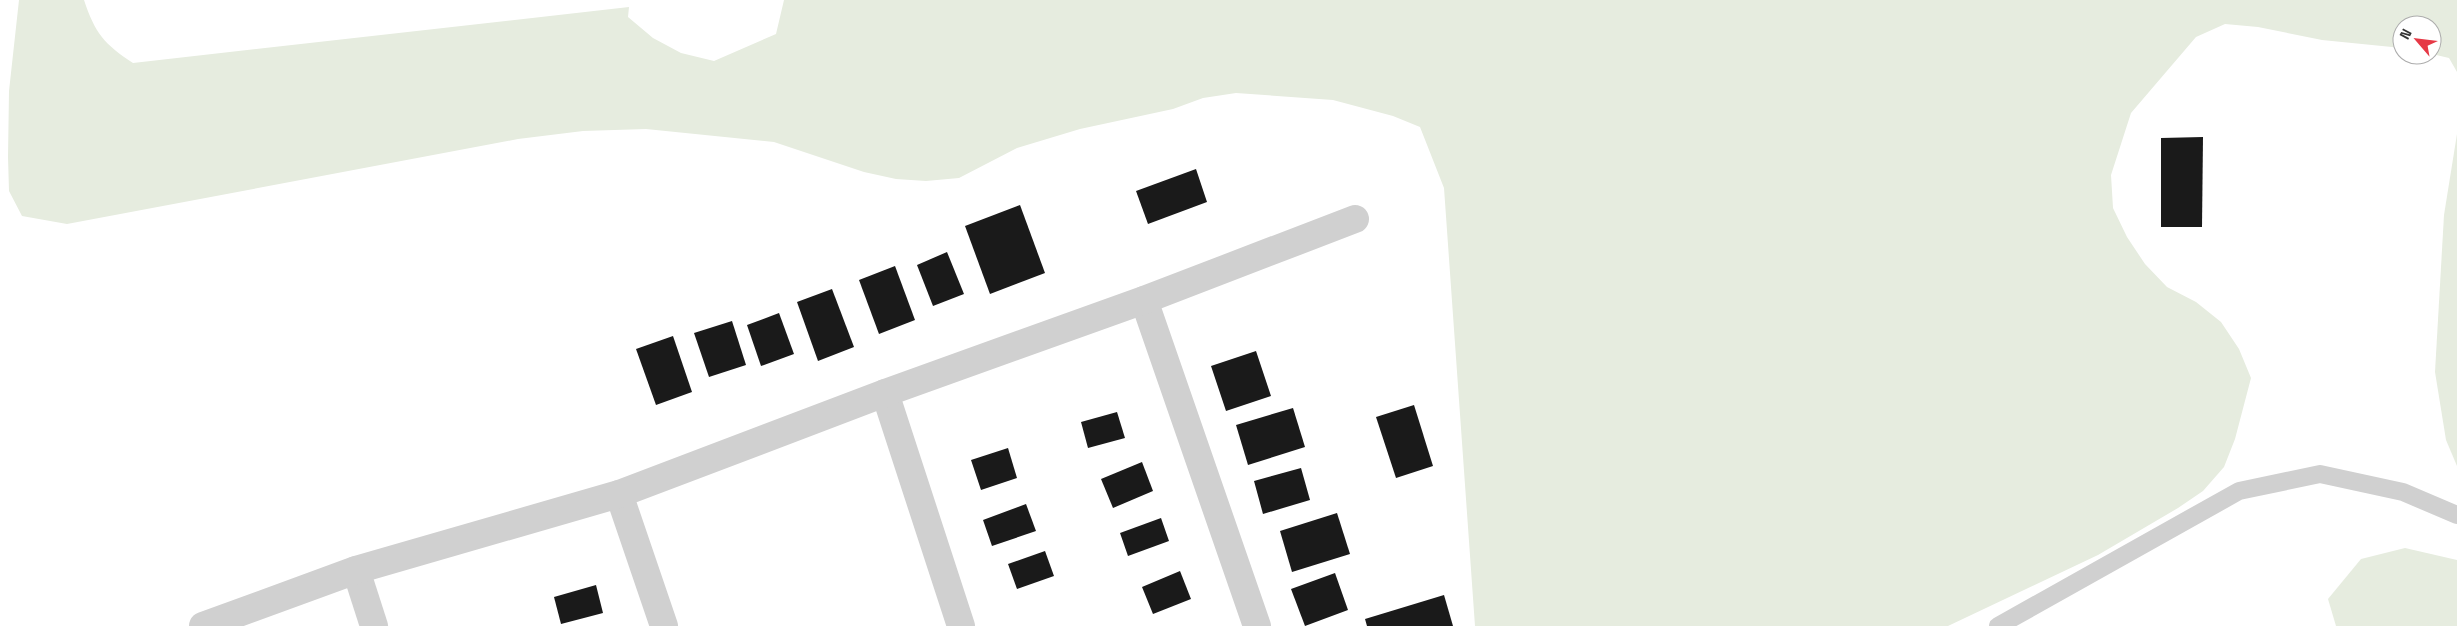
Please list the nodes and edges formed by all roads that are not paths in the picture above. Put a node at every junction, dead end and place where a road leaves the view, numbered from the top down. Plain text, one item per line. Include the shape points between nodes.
1 (1355, 219) dead end
2 (1144, 300) junction
3 (885, 393) junction
4 (619, 494) junction
5 (2457, 515) edge
6 (356, 570) junction
7 (203, 626) edge
8 (374, 626) edge
9 (664, 626) edge
10 (961, 626) edge
11 (1257, 626) edge
12 (1998, 626) edge

1 - 2 street
2 - 3 street
2 - 11 street
3 - 4 street
3 - 10 street
4 - 6 street
4 - 9 street
5 - 12 lane via 2403,492 2320,474 2239,492
6 - 7 street
6 - 8 street

